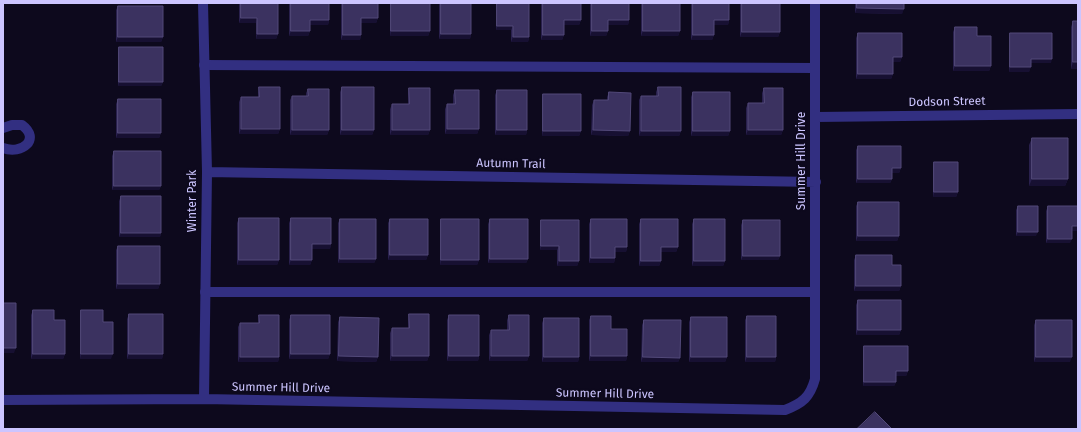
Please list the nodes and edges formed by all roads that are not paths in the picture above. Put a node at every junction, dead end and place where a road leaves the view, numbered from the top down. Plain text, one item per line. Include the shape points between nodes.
1 (203, 3) edge
2 (815, 3) edge
3 (204, 64) junction
4 (815, 68) junction
5 (1078, 114) edge
6 (816, 117) junction
7 (3, 128) edge
8 (3, 148) edge
9 (207, 172) junction
10 (816, 182) junction
11 (205, 292) junction
12 (815, 292) junction
13 (204, 399) junction
14 (3, 400) edge

1 - 3 street, Winter Park
2 - 4 street, Summer Hill Drive
3 - 4 street
3 - 9 street, Winter Park
4 - 6 street, Summer Hill Drive
5 - 6 street, Dodson Street
6 - 10 street, Summer Hill Drive
7 - 8 street via 22,124 28,129 30,136 27,144 20,150 10,151
9 - 10 street, Autumn Trail
9 - 11 street, Winter Park
10 - 12 street, Summer Hill Drive
11 - 12 street
11 - 13 street, Winter Park
12 - 13 street, Summer Hill Drive via 815,379 809,395 785,410
13 - 14 street, Summer Hill Drive

